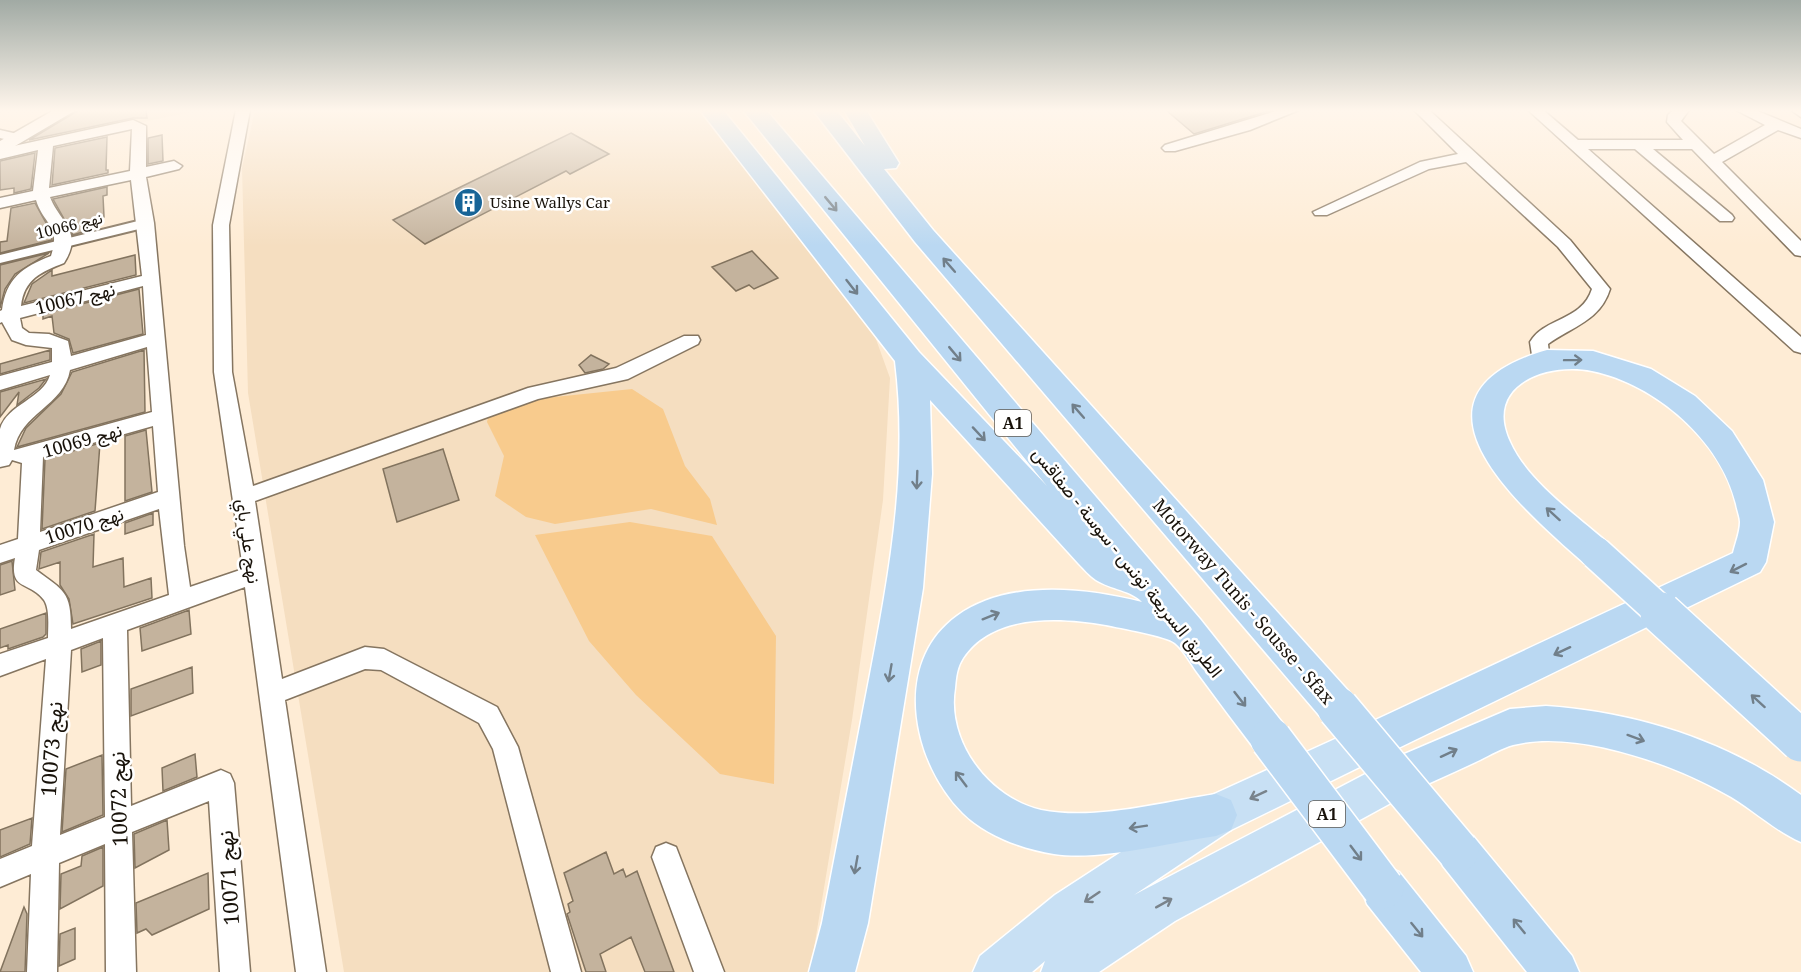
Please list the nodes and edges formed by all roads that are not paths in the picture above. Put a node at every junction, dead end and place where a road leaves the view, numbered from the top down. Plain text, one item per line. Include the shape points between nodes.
1 (45, 155) edge
2 (138, 155) edge
3 (234, 155) edge
4 (747, 155) edge
5 (792, 155) edge
6 (860, 155) edge
7 (883, 155) edge
8 (1589, 155) edge
9 (1652, 155) edge
10 (1705, 155) edge
11 (1723, 155) edge
12 (1468, 157) joint
13 (1711, 162) junction
14 (174, 166) dead end
15 (138, 173) junction
16 (41, 194) junction
17 (0, 204) edge
18 (1321, 212) dead end
19 (1726, 218) dead end
20 (147, 223) junction
21 (924, 237) junction
22 (65, 243) junction
23 (1801, 251) edge
24 (0, 259) edge
25 (150, 279) junction
26 (6, 315) edge
27 (155, 339) junction
28 (691, 340) dead end
29 (1801, 347) edge
30 (909, 359) junction
31 (1541, 363) junction
32 (61, 366) junction
33 (0, 383) edge
34 (164, 416) junction
35 (1757, 439) dead end
36 (33, 454) junction
37 (1, 460) edge
38 (169, 497) junction
39 (244, 497) junction
40 (1785, 502) dead end
41 (29, 544) junction
42 (0, 554) edge
43 (254, 574) junction
44 (1150, 588) junction
45 (181, 601) junction
46 (115, 626) junction
47 (1187, 630) junction
48 (58, 645) junction
49 (0, 665) edge
50 (271, 694) junction
51 (1801, 741) edge
52 (1216, 815) junction
53 (1801, 821) edge
54 (119, 824) junction
55 (44, 856) junction
56 (666, 858) dead end
57 (0, 873) edge
58 (42, 972) edge
59 (121, 972) edge
60 (235, 972) edge
61 (311, 972) edge
62 (566, 972) edge
63 (709, 972) edge
64 (832, 972) edge
65 (996, 972) edge
66 (1064, 972) edge
67 (1450, 972) edge
68 (1556, 972) edge

1 - 16 street
2 - 15 street
3 - 39 street, نهج علي باي via 221,225 223,372
4 -> 30 highway
5 -> 44 highway, الطريق السريعة تونس - سوسة - صفاقس / A1
6 - 21 highway, Motorway Tunis - Sousse - Sfax
7 - 21 highway via 916,209
8 - 29 street
9 - 19 street
10 - 13 street
11 - 13 street
12 - 18 street via 1425,165
12 - 31 street via 1544,224 1591,273 1601,289 1595,306 1583,317 1539,342
13 - 23 street
14 - 15 street
15 - 16 street
15 - 20 street
16 - 17 street
16 - 22 street via 50,212 61,222
20 - 22 street, نهج 10066
20 - 25 street
68 -> 21 highway, Motorway Tunis - Sousse - Sfax, bridge via 1338,708
22 - 24 street, نهج 10066
22 - 26 street via 58,259 35,268 14,290
25 - 26 street, نهج 10067
25 - 27 street
26 - 32 street via 21,338 56,341 61,345
27 - 32 street
27 - 34 street
28 - 39 street via 621,374 535,393
30 -> 44 highway via 1100,562
30 -> 64 highway via 918,452 905,588 845,923
31 -> 35 highway via 1577,359 1640,368 1699,393
51 -> 31 highway, bridge via 1521,484 1498,452 1486,405 1491,393 1511,374
32 - 33 street
32 - 37 street via 57,388 10,429
34 - 36 street, نهج 10069
34 - 38 street
36 - 37 street, نهج 10069
36 - 41 street
38 - 41 street, نهج 10070
38 - 45 street
39 - 43 street, نهج علي باي
40 -> 52 highway via 1772,541 1749,562
41 - 42 street, نهج 10070
41 - 48 street, نهج 10073 via 24,573 30,581 51,591 57,602
43 - 45 street
43 - 50 street, نهج علي باي
44 - 47 highway, الطريق السريعة تونس - سوسة - صفاقس / A1
45 - 46 street
46 - 48 street
46 - 54 street, نهج 10072
52 -> 47 highway via 1083,835 1060,835 1016,823 978,799 963,782 942,746 934,709 936,675 950,646 971,626 999,613 1043,606 1094,606
47 -> 67 highway, الطريق السريعة تونس - سوسة - صفاقس / A1, bridge
48 - 49 street
48 - 55 street, نهج 10073
50 - 61 street, نهج علي باي
50 - 62 street via 365,658 384,660 488,715 505,747
52 -> 65 highway via 1071,911
66 -> 53 highway via 1094,947 1159,905 1396,778 1510,727 1552,722 1621,732 1720,770
54 - 55 street
54 - 59 street, نهج 10072
54 - 60 street, نهج 10071 via 221,783
55 - 57 street
55 - 58 street, نهج 10073
56 - 63 street

